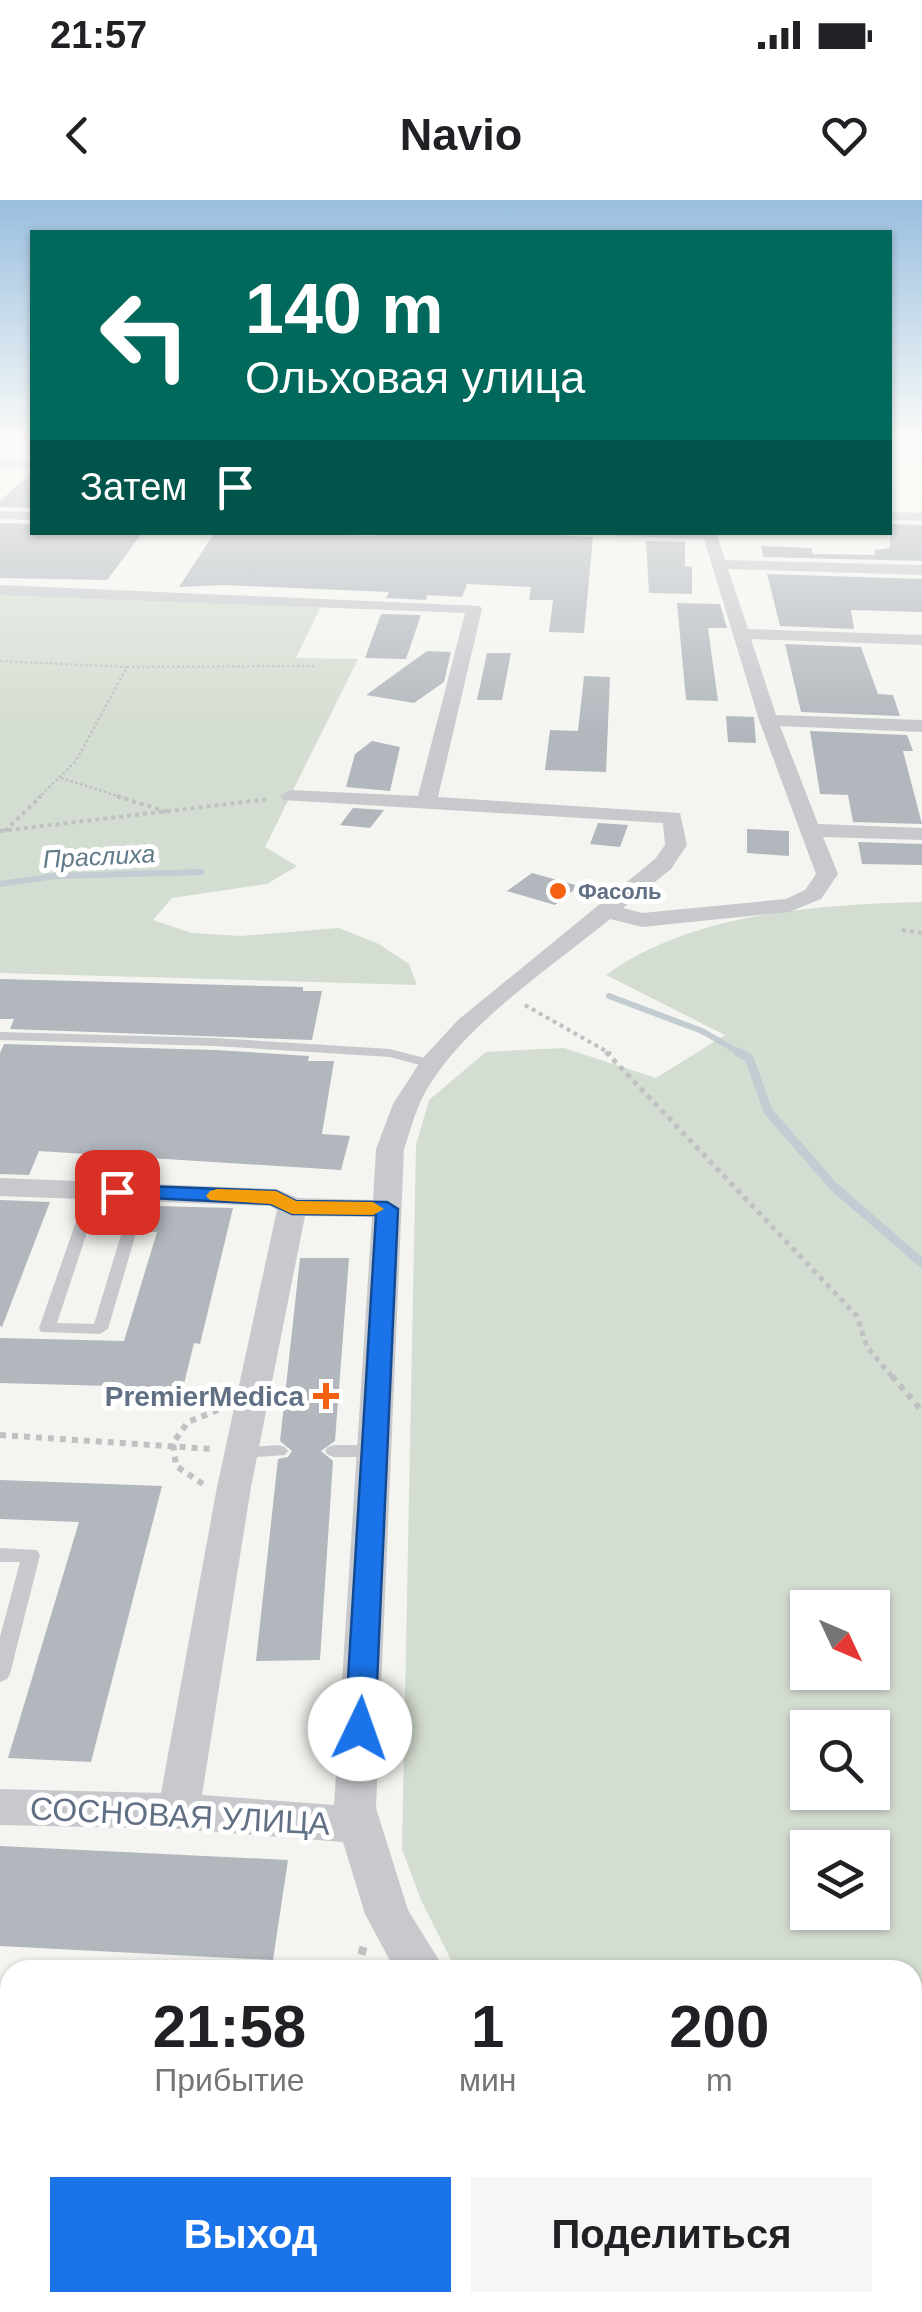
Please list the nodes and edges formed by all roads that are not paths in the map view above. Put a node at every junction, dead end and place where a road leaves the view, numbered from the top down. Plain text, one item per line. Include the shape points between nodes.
1 (711, 536) edge
2 (720, 564) junction
3 (922, 570) edge
4 (0, 590) edge
5 (741, 634) junction
6 (922, 640) edge
7 (768, 720) junction
8 (922, 726) edge
9 (290, 796) road end
10 (427, 802) junction
11 (812, 830) junction
12 (922, 834) edge
13 (607, 911) junction
14 (0, 1036) edge
15 (431, 1064) junction
16 (0, 1187) edge
17 (94, 1190) junction
18 (141, 1192) junction
19 (292, 1207) junction
20 (387, 1209) junction
21 (374, 1451) junction
22 (242, 1452) junction
23 (279, 1452) dead end
24 (334, 1452) dead end
25 (0, 1556) edge
26 (0, 1674) edge
27 (0, 1807) edge
28 (179, 1811) junction
29 (360, 1825) junction
30 (413, 1960) edge

1 - 2 street
2 - 3 street
2 - 5 street
4 - 10 street via 474,610
5 - 6 street
5 - 7 street
7 - 8 street
7 - 11 street
9 - 10 street
10 - 13 street via 673,818 676,845
11 - 12 street
11 - 13 street via 827,874 810,898 642,920
13 - 15 street via 467,1024
14 - 15 lane via 390,1053
15 - 20 street via 406,1104 390,1149
16 - 17 street
17 - 18 street
17 - 18 lane via 47,1328 100,1329
18 - 19 street via 276,1198
19 - 20 street
19 - 22 street
20 - 21 street
21 - 24 lane
21 - 29 street
22 - 23 lane
22 - 28 street
25 - 26 lane via 32,1556
27 - 28 street, СОСНОВАЯ УЛИЦА
28 - 29 street, СОСНОВАЯ УЛИЦА
29 - 30 street via 378,1894

